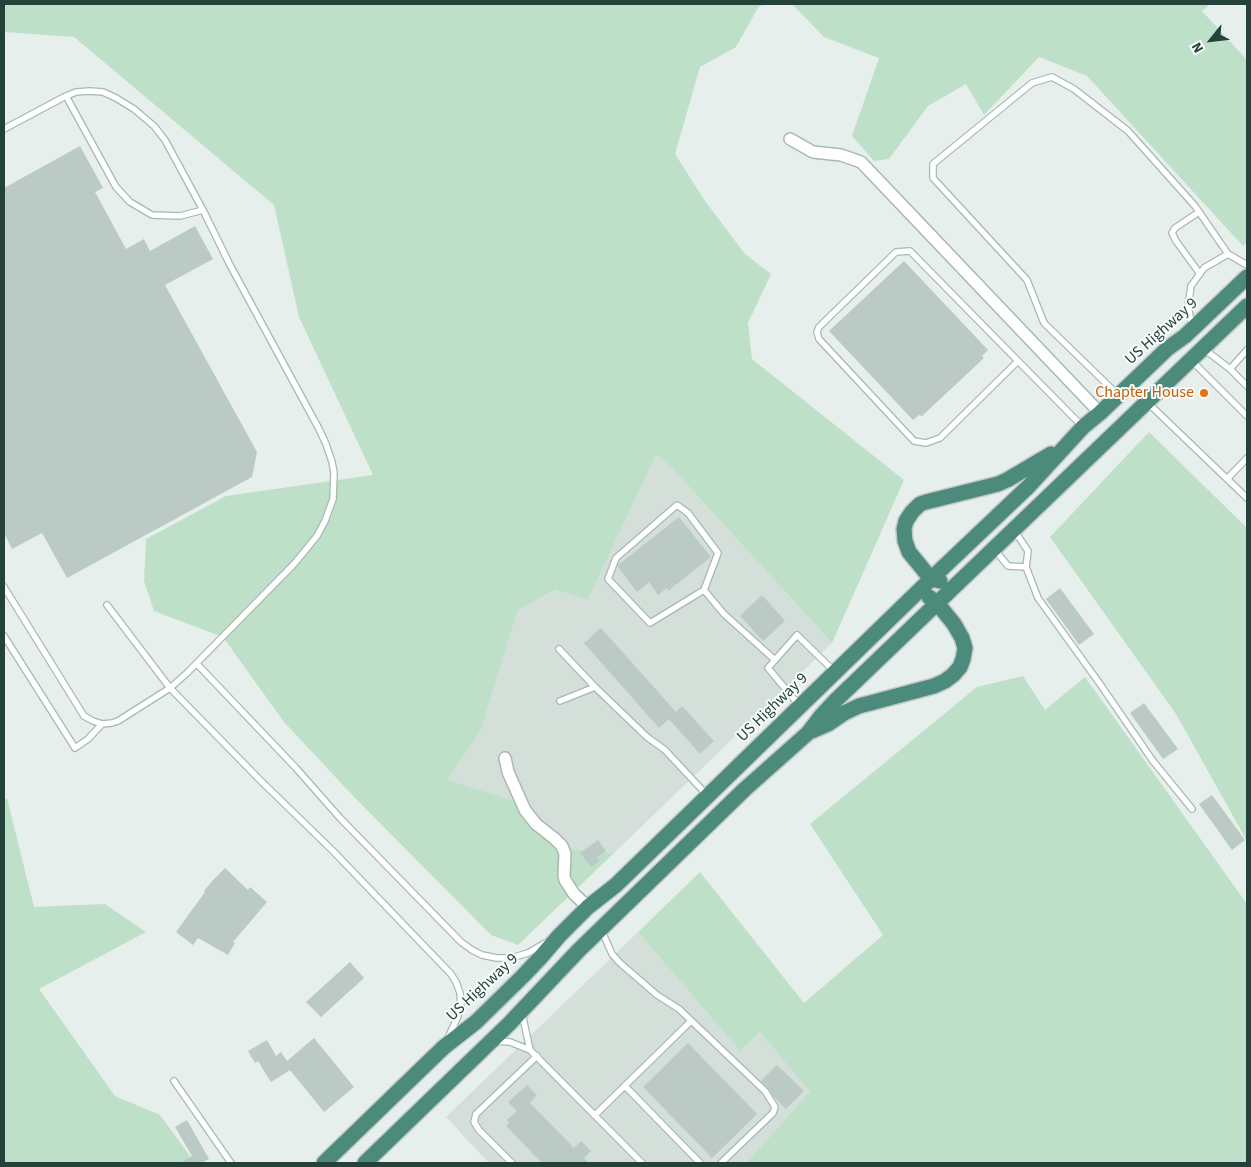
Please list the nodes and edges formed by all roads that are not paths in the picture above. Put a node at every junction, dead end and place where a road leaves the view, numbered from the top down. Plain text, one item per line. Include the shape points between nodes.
1 (66, 96) junction
2 (4, 129) edge
3 (790, 139) dead end
4 (203, 210) junction
5 (1199, 212) junction
6 (1228, 254) junction
7 (1247, 265) edge
8 (1200, 274) junction
9 (1247, 277) edge
10 (1247, 308) edge
11 (1192, 329) junction
12 (1203, 348) junction
13 (1247, 350) edge
14 (1190, 360) junction
15 (1018, 361) junction
16 (1230, 369) junction
17 (1247, 386) edge
18 (1119, 395) junction
19 (1147, 402) junction
20 (1100, 413) junction
21 (1247, 416) edge
22 (1084, 427) junction
23 (1065, 446) junction
24 (1247, 458) edge
25 (1228, 478) junction
26 (1247, 498) edge
27 (1014, 530) junction
28 (994, 548) junction
29 (1026, 567) junction
30 (960, 580) junction
31 (926, 584) junction
32 (4, 586) edge
33 (704, 590) junction
34 (937, 603) junction
35 (107, 605) dead end
36 (4, 636) edge
37 (559, 649) dead end
38 (775, 660) junction
39 (197, 664) junction
40 (835, 672) junction
41 (595, 687) junction
42 (170, 688) junction
43 (560, 701) dead end
44 (800, 706) junction
45 (102, 724) junction
46 (808, 733) junction
47 (505, 758) dead end
48 (708, 796) junction
49 (1192, 809) dead end
50 (588, 907) junction
51 (600, 929) junction
52 (559, 936) junction
53 (522, 1010) junction
54 (691, 1021) junction
55 (492, 1040) junction
56 (444, 1047) junction
57 (530, 1050) junction
58 (537, 1056) junction
59 (174, 1081) dead end
60 (625, 1086) junction
61 (595, 1115) junction
62 (231, 1163) edge
63 (324, 1163) edge
64 (365, 1163) edge
65 (512, 1163) edge
66 (642, 1163) edge
67 (700, 1163) edge
68 (721, 1163) edge

1 - 2 lane
1 - 4 lane via 90,90 103,92 148,120 165,140
1 - 4 lane via 116,187 130,202 152,215 180,216
3 - 20 street via 813,152 841,155 861,162
4 - 39 lane via 326,444 334,473 334,490 325,521 309,546
5 - 6 lane
5 - 8 lane via 1172,233
5 - 18 lane via 1128,132 1074,89 1052,77 1032,82 933,164 933,178 1027,280 1044,323
6 - 7 lane
6 - 8 lane via 1204,268
8 - 11 lane via 1191,286 1188,307
9 - 11 highway, US Highway 9
10 - 12 highway
11 - 18 highway, US Highway 9
12 - 14 highway
12 - 16 lane
13 - 16 lane
14 - 19 highway
14 - 21 lane
15 - 15 lane via 910,251 896,252 817,332 914,441 926,443 940,438
15 - 22 lane
16 - 17 lane
18 - 20 highway, US Highway 9
19 - 25 lane
19 - 27 highway
20 - 22 highway, US Highway 9
22 - 23 highway, US Highway 9
23 - 31 highway, US Highway 9 via 1029,486
23 - 31 highway via 998,484 920,504 906,521 904,529 909,552
24 - 25 lane
25 - 26 lane
27 - 28 highway
27 - 29 lane via 1028,551
28 - 29 lane via 1008,566
28 - 30 highway
29 - 49 lane via 1038,598 1153,760
30 - 31 highway
30 - 34 highway
31 - 34 highway
31 - 40 highway, US Highway 9
32 - 45 lane via 84,716
33 - 33 lane via 650,623 608,579 616,558 676,505 688,513 718,553
33 - 38 lane via 724,614
34 - 46 highway via 821,716
34 - 46 highway via 954,624 965,648 960,667 953,675 934,686 859,706
35 - 42 lane
36 - 45 lane via 75,748
37 - 41 lane
38 - 40 lane via 797,636
38 - 44 lane via 768,668
39 - 42 lane
39 - 52 lane via 461,942 482,955 511,958 528,953
40 - 44 highway, US Highway 9
41 - 43 lane
41 - 48 lane via 665,750
42 - 45 lane via 118,720
42 - 56 lane via 451,974 460,994 461,1006
44 - 48 highway, US Highway 9
46 - 51 highway
47 - 50 street via 525,810 562,846 565,880
48 - 50 highway, US Highway 9 via 616,885
50 - 52 highway, US Highway 9
51 - 53 highway
51 - 54 lane via 620,963
52 - 56 highway, US Highway 9 via 476,1022
53 - 55 highway
53 - 57 lane
54 - 60 lane
54 - 68 lane via 765,1091 775,1107 773,1114
55 - 57 lane via 510,1042
55 - 64 highway
56 - 63 highway, US Highway 9
57 - 58 lane
58 - 61 lane
58 - 65 lane via 476,1114 474,1122
59 - 62 lane
60 - 61 lane
60 - 67 lane
61 - 66 lane

